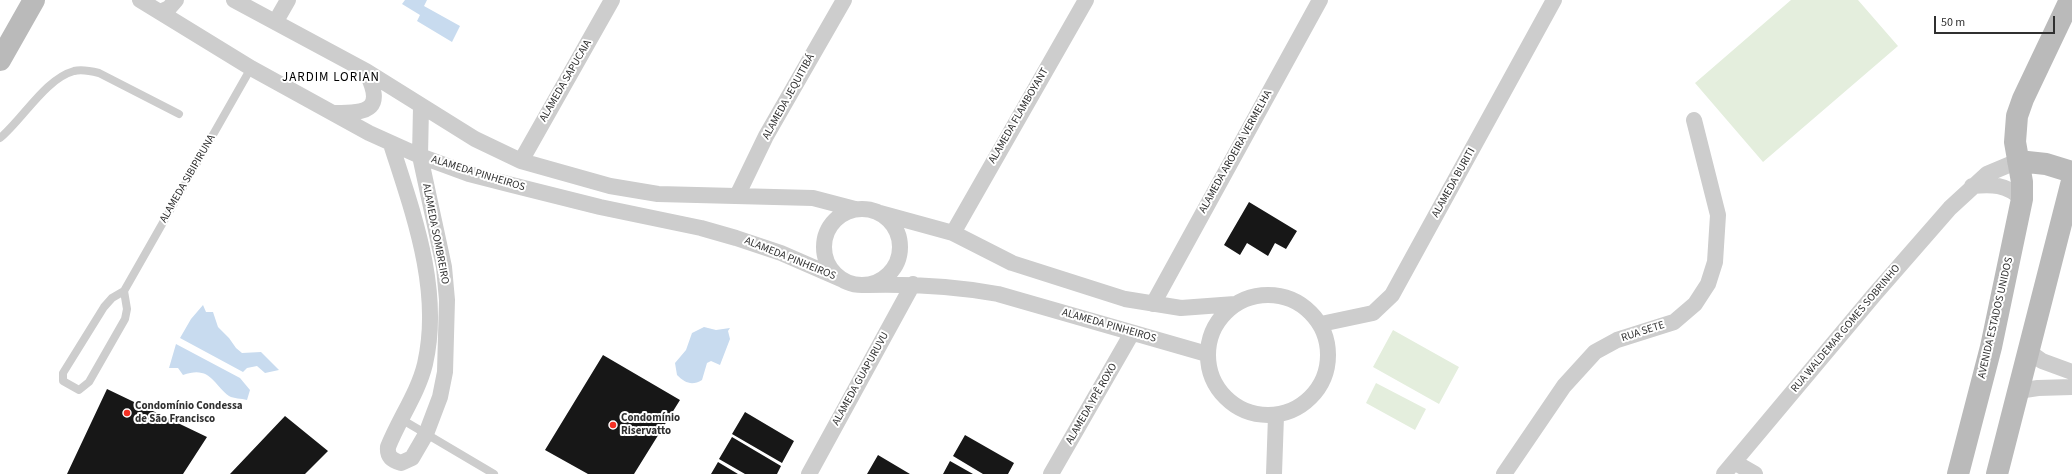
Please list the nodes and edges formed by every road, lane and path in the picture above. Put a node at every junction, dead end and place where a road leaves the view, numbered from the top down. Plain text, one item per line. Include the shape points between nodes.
1 (140, 0) edge
2 (176, 0) edge
3 (234, 0) edge
4 (288, 0) edge
5 (612, 0) edge
6 (844, 0) edge
7 (1086, 0) edge
8 (1320, 0) edge
9 (1554, 0) edge
10 (2070, 0) edge
11 (34, 2) edge
12 (160, 12) junction
13 (276, 21) junction
14 (0, 60) edge
15 (251, 68) junction
16 (366, 72) junction
17 (421, 107) junction
18 (333, 113) junction
19 (179, 114) dead end
20 (1694, 120) dead end
21 (0, 138) edge
22 (391, 144) junction
23 (420, 156) junction
24 (521, 161) junction
25 (2018, 161) junction
26 (2072, 172) edge
27 (2072, 181) edge
28 (1972, 186) junction
29 (737, 196) junction
30 (2022, 199) junction
31 (855, 209) junction
32 (880, 213) junction
33 (953, 233) junction
34 (843, 280) junction
35 (913, 284) junction
36 (867, 286) junction
37 (124, 291) junction
38 (1153, 304) junction
39 (1235, 304) junction
40 (1321, 324) junction
41 (1132, 333) junction
42 (2028, 351) junction
43 (1207, 354) junction
44 (2054, 367) junction
45 (2072, 372) edge
46 (418, 385) junction
47 (2018, 391) junction
48 (2070, 391) edge
49 (440, 397) junction
50 (1276, 416) junction
51 (401, 419) junction
52 (426, 434) junction
53 (1729, 468) edge
54 (494, 474) edge
55 (809, 474) edge
56 (1052, 474) edge
57 (1274, 474) edge
58 (1504, 474) edge
59 (1755, 474) edge
60 (1958, 474) edge
61 (1997, 474) edge

1 - 12 street, ALAMEDA PINHEIROS
2 - 12 street
3 - 13 street
4 - 13 street
5 - 24 street, ALAMEDA SAPUCAIA
6 - 29 street, ALAMEDA JEQUITIBÁ via 766,136
7 - 33 street, ALAMEDA FLAMBOYANT
8 - 38 street, ALAMEDA AROEIRA VERMELHA
9 - 40 street, ALAMEDA BURITI via 1392,295 1373,313
10 - 25 main road via 2023,98 2017,116 2015,142
11 - 14 main road
12 - 15 street, ALAMEDA PINHEIROS
13 - 16 street
15 - 18 street, ALAMEDA PINHEIROS
15 - 37 lane, ALAMEDA SIBIPIRUNA
16 - 17 street
16 - 18 street via 374,87 373,100 369,108 357,113
17 - 23 street, ALAMEDA SOMBREIRO
17 - 24 street
18 - 22 street, ALAMEDA PINHEIROS
19 - 21 lane via 99,73 74,71 57,80 41,94
20 - 58 street, RUA SETE via 1718,215 1715,262 1708,284 1695,304 1674,322 1618,340 1595,352 1564,386
22 - 23 street, ALAMEDA PINHEIROS
22 - 46 street, ALAMEDA SOMBREIRO via 421,247 429,302 428,348
23 - 34 street, ALAMEDA PINHEIROS via 469,174 736,238
23 - 49 street, ALAMEDA SOMBREIRO via 444,267 447,300 445,372
24 - 29 street via 610,186 658,194
25 - 26 main road, RUA WALDEMAR GOMES SOBRINHO via 2046,164
25 - 28 street, RUA WALDEMAR GOMES SOBRINHO via 1990,172
25 - 30 main road, AVENIDA ESTADOS UNIDOS
27 - 42 main road
28 - 30 street via 2003,186
28 - 53 street, RUA WALDEMAR GOMES SOBRINHO via 1874,295
29 - 31 street via 813,198
30 - 60 main road, AVENIDA ESTADOS UNIDOS via 1991,347
31 - 32 street via 868,209
31 - 34 street via 842,214 832,222 826,234 826,260 832,272
32 - 33 street
32 - 36 street via 890,220 897,230 900,254 889,275
33 - 38 street via 1012,262 1104,294
34 - 36 street via 854,285
35 - 36 street, ALAMEDA PINHEIROS
35 - 41 street, ALAMEDA PINHEIROS via 998,294
35 - 55 street, ALAMEDA GUAPURUVU
37 - 37 lane via 112,298 104,307 62,373 63,381 73,388 79,390 89,382 125,319 127,309
38 - 39 street via 1181,308
39 - 40 street via 1253,296 1272,295 1285,298 1308,309
39 - 43 street via 1220,318 1211,335
40 - 50 street via 1328,343 1329,363 1323,382 1311,399 1295,410
41 - 43 street, ALAMEDA PINHEIROS
41 - 56 street, ALAMEDA YPÊ ROXO
42 - 44 street
42 - 47 main road
43 - 50 street via 1210,375 1220,393 1236,407 1255,415
44 - 45 street
44 - 48 street
46 - 49 street
46 - 51 street, ALAMEDA SOMBREIRO
47 - 48 street via 2038,388
47 - 61 main road
49 - 52 street, ALAMEDA SOMBREIRO
50 - 57 street
51 - 52 lane
51 - 52 street, ALAMEDA SOMBREIRO via 388,447 387,454 395,461 402,463 412,458
52 - 54 lane
53 - 59 street

